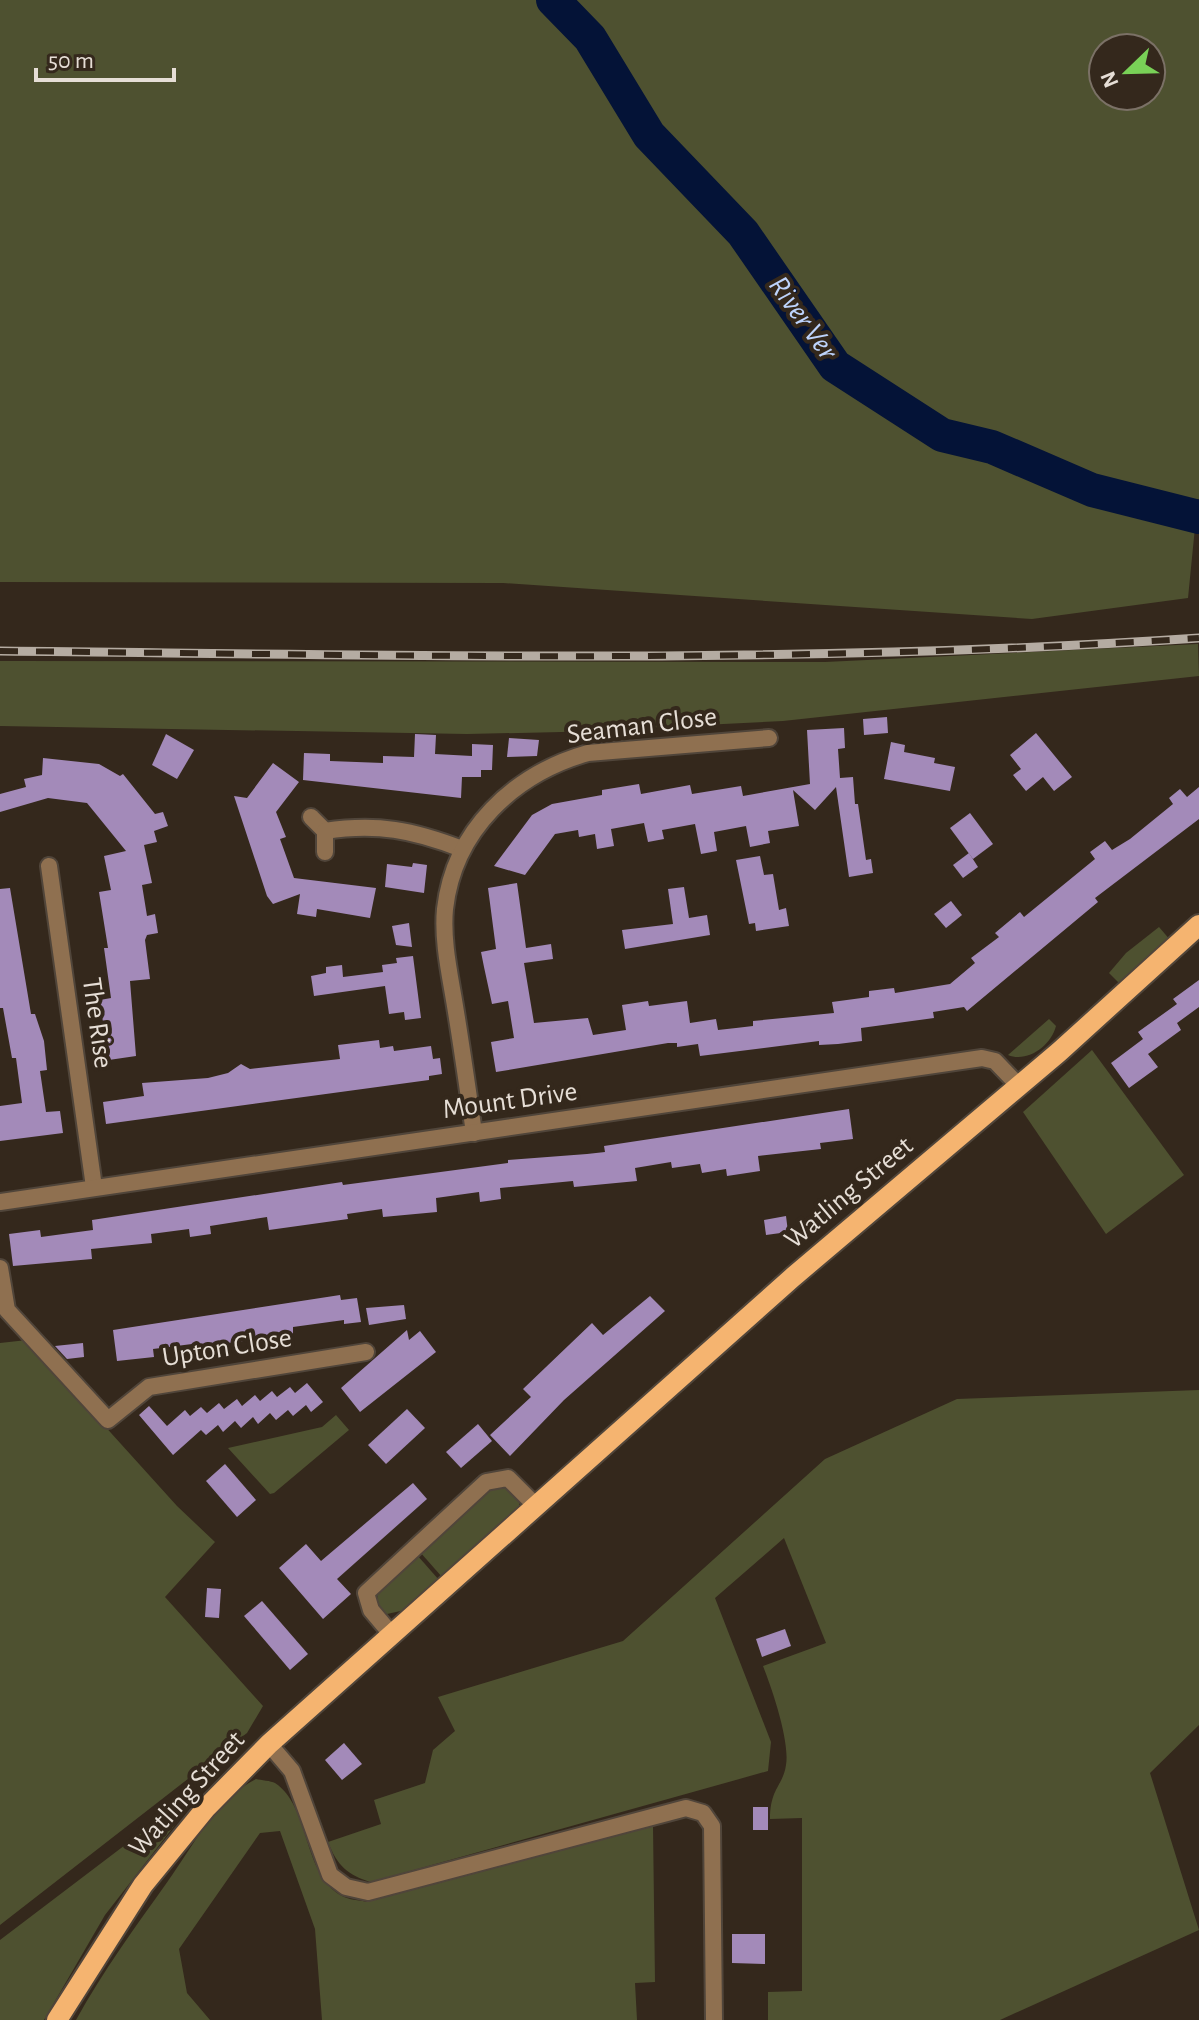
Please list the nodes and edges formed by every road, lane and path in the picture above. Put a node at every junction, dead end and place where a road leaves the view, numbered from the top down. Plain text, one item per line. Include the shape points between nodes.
1 (769, 738) dead end
2 (311, 817) dead end
3 (325, 831) junction
4 (462, 849) junction
5 (325, 852) dead end
6 (49, 866) dead end
7 (1199, 925) edge
8 (1018, 1085) junction
9 (474, 1133) junction
10 (94, 1187) junction
11 (0, 1202) edge
12 (0, 1268) edge
13 (366, 1352) dead end
14 (536, 1506) junction
15 (392, 1635) junction
16 (269, 1744) junction
17 (57, 2020) edge
18 (714, 2020) edge

1 - 4 street, Seaman Close via 588,753 562,760 498,801
2 - 3 street
3 - 4 street via 363,825 427,836
3 - 5 street
4 - 9 street, Seaman Close via 445,911 446,943
6 - 10 street, The Rise
7 - 8 main road, Watling Street
8 - 9 street, Mount Drive via 995,1061 982,1058
8 - 14 main road, Watling Street
9 - 10 street, Mount Drive
10 - 11 street, Mount Drive
12 - 13 street, Upton Close via 7,1310 108,1420 149,1387
14 - 15 main road, Watling Street
14 - 15 street via 508,1478 486,1482 366,1593 371,1610
15 - 16 main road, Watling Street
16 - 17 main road, Watling Street via 206,1808 143,1885
16 - 18 street via 292,1771 330,1875 346,1887 368,1892 686,1808 703,1813 712,1826

